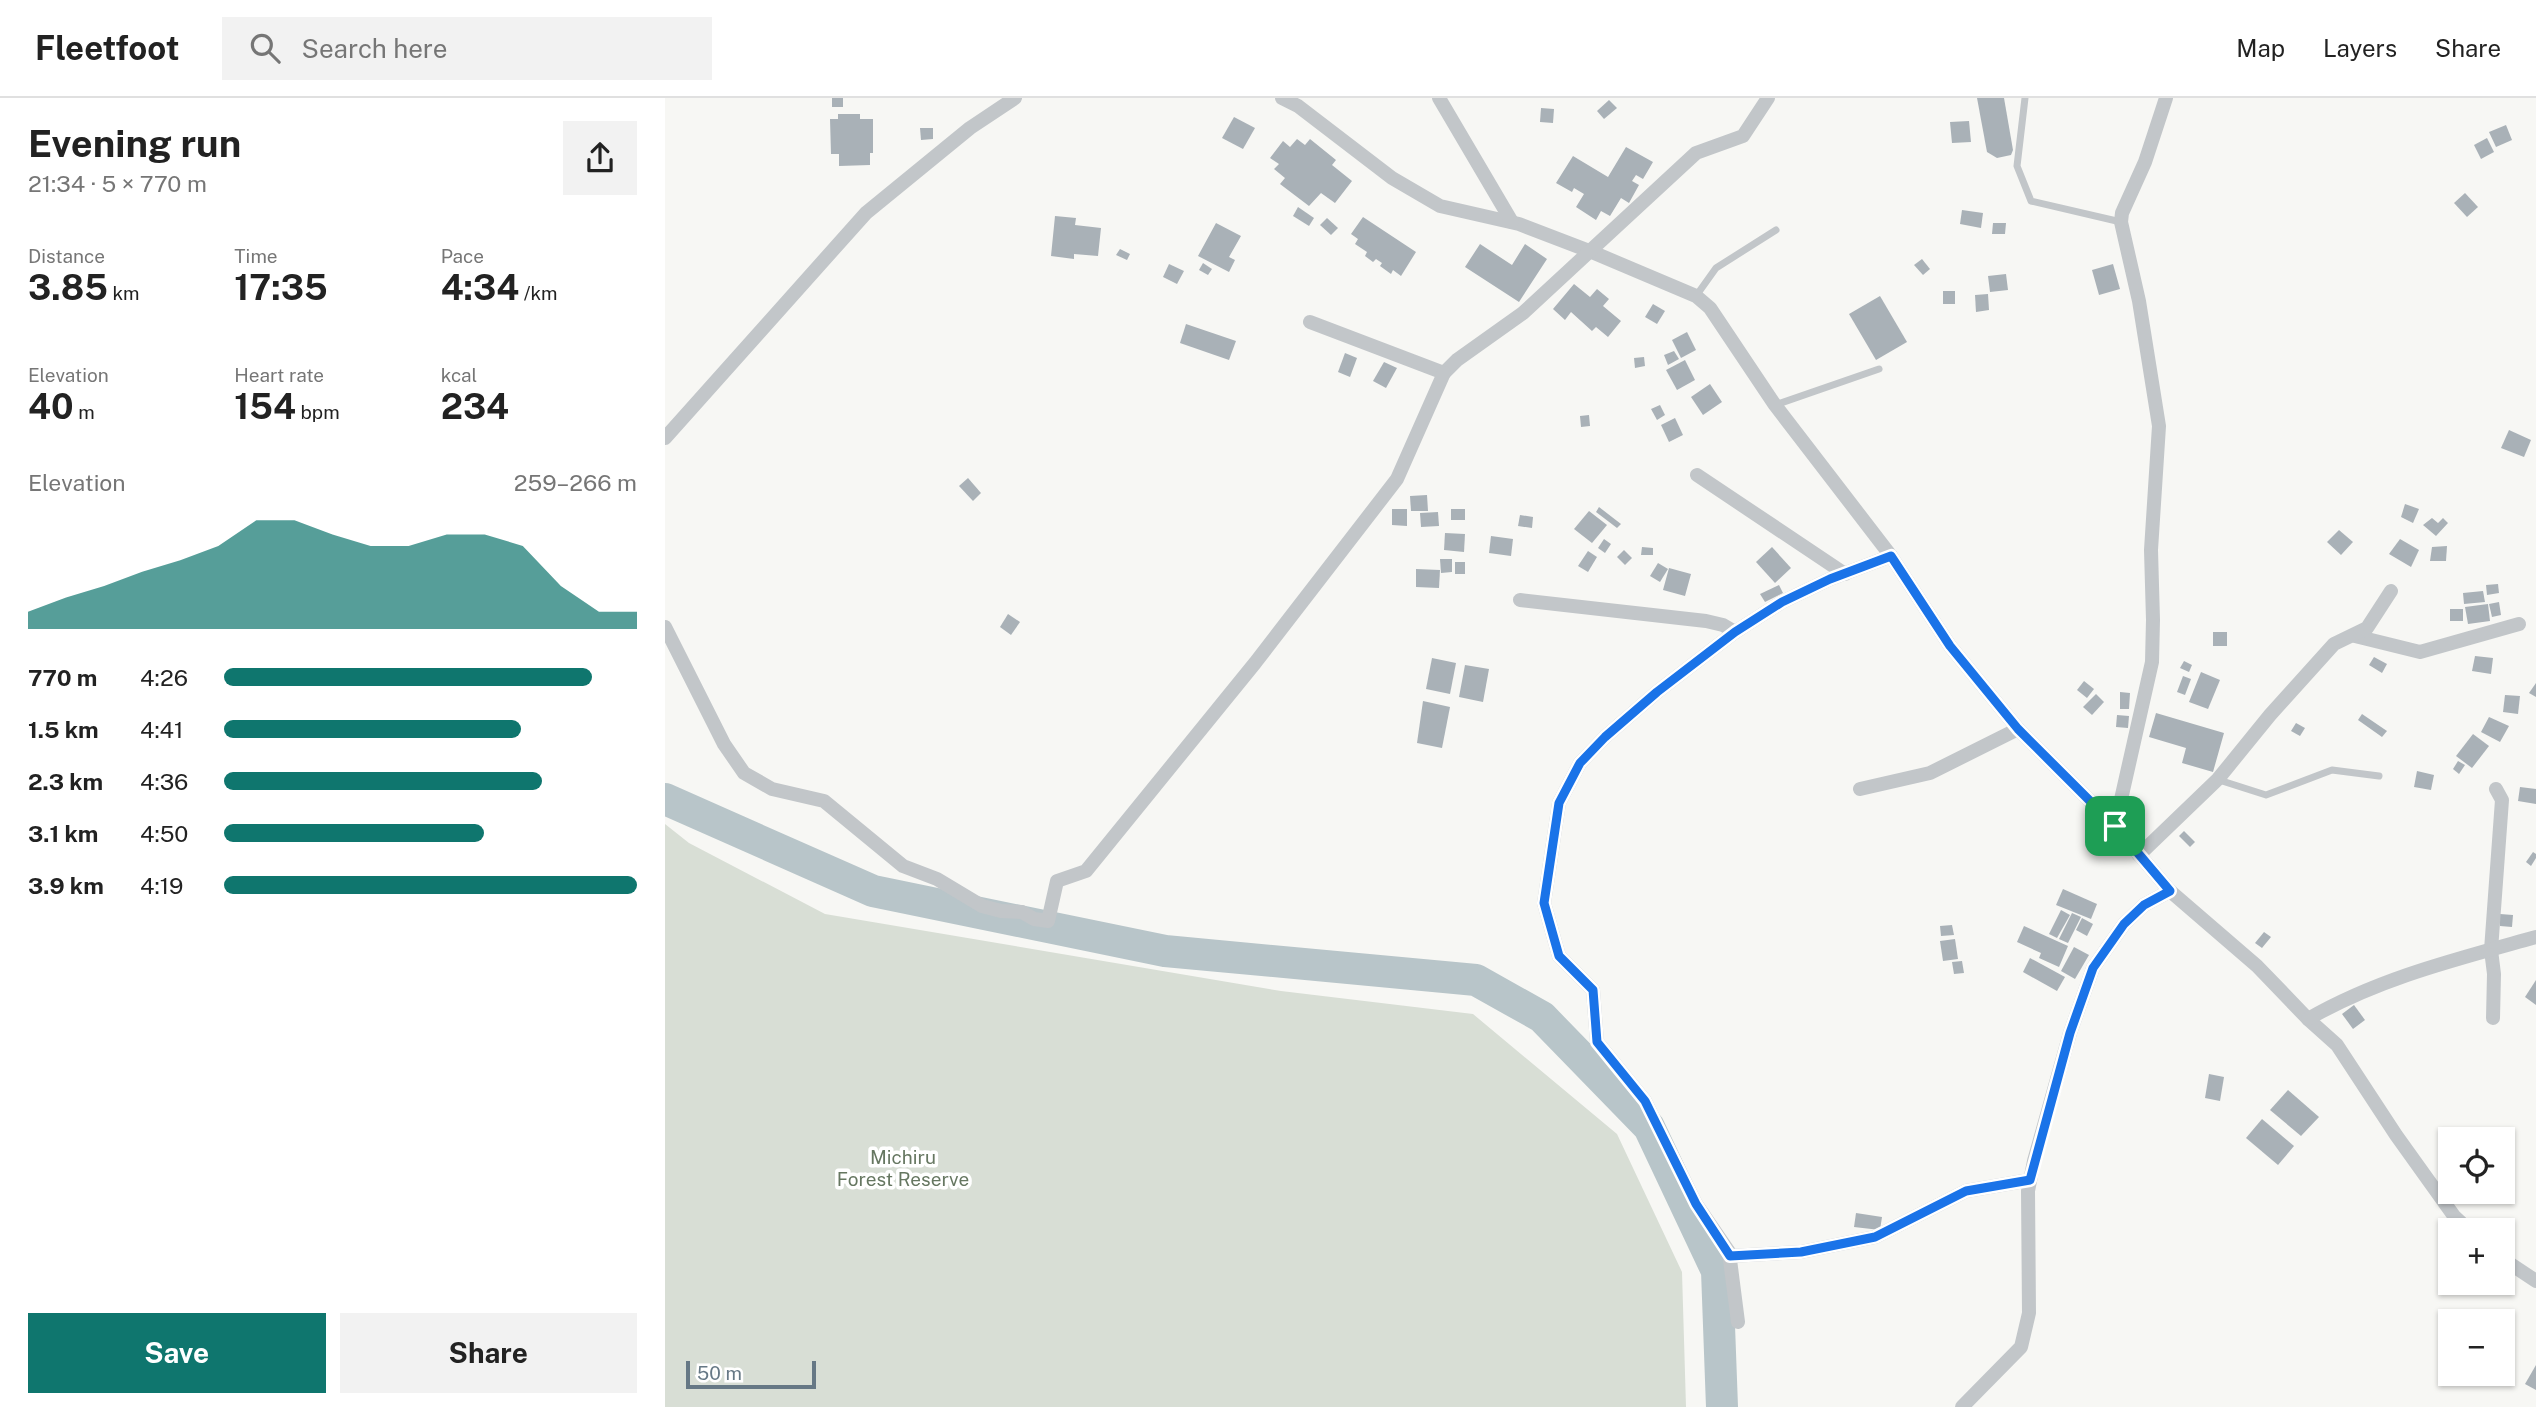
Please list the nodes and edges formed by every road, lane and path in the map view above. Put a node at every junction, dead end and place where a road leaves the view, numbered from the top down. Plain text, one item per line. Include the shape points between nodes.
1 (1015, 98) edge
2 (1282, 98) edge
3 (1439, 98) edge
4 (1768, 98) edge
5 (2025, 98) edge
6 (2167, 98) edge
7 (1512, 222) junction
8 (2121, 222) junction
9 (1776, 230) dead end
10 (1592, 252) junction
11 (1696, 296) junction
12 (1310, 322) dead end
13 (1879, 369) dead end
14 (1444, 373) junction
15 (1775, 405) junction
16 (665, 438) edge
17 (1697, 475) dead end
18 (1891, 556) junction
19 (1845, 574) junction
20 (2391, 591) dead end
21 (1520, 600) dead end
22 (2519, 624) dead end
23 (665, 627) edge
24 (1735, 632) junction
25 (2355, 636) junction
26 (2018, 729) junction
27 (2379, 776) dead end
28 (2218, 779) junction
29 (1860, 789) dead end
30 (2496, 789) dead end
31 (2115, 826) junction
32 (2139, 855) junction
33 (2170, 891) junction
34 (2536, 937) edge
35 (2491, 950) junction
36 (2493, 1018) dead end
37 (2308, 1019) junction
38 (2030, 1180) junction
39 (2456, 1218) edge
40 (1730, 1256) junction
41 (2515, 1267) edge
42 (2536, 1281) edge
43 (1738, 1322) dead end
44 (1962, 1407) edge

1 - 16 street via 970,128 866,213
2 - 7 street via 1392,178 1440,206
3 - 7 street
4 - 10 street via 1742,136 1696,153
5 - 8 lane via 2017,166 2031,201
6 - 8 street
7 - 10 street
8 - 31 street via 2159,426 2151,550 2152,662
9 - 11 lane via 1716,268
10 - 11 street
10 - 14 street via 1523,313
11 - 15 street via 1710,308
12 - 14 street
13 - 15 lane
14 - 23 street via 1397,479 1086,871 1057,881 1048,921 982,906 937,879 903,866 824,801 772,789 744,773 724,744
15 - 18 street
17 - 19 street
18 - 19 street
18 - 26 street via 1950,646
19 - 24 street via 1782,602
20 - 25 street via 2367,628
21 - 24 street via 1706,621
22 - 25 street via 2420,652
24 - 40 street via 1657,692 1580,763 1559,803 1544,903 1559,956 1593,990 1597,1042 1645,1101 1696,1204
25 - 28 street via 2335,644
26 - 29 street via 1930,773
26 - 31 street
27 - 28 lane via 2332,770 2266,794
28 - 32 street
30 - 35 street via 2503,800
31 - 32 street
32 - 33 street
33 - 37 street via 2257,966
33 - 38 street via 2144,905 2124,924 2093,968 2070,1033
34 - 35 street
35 - 36 street
35 - 37 street via 2388,980
37 - 39 street via 2337,1045
38 - 40 street via 1966,1191 1875,1237 1801,1252
38 - 44 street via 2029,1313 2021,1347
40 - 43 street
41 - 42 street

